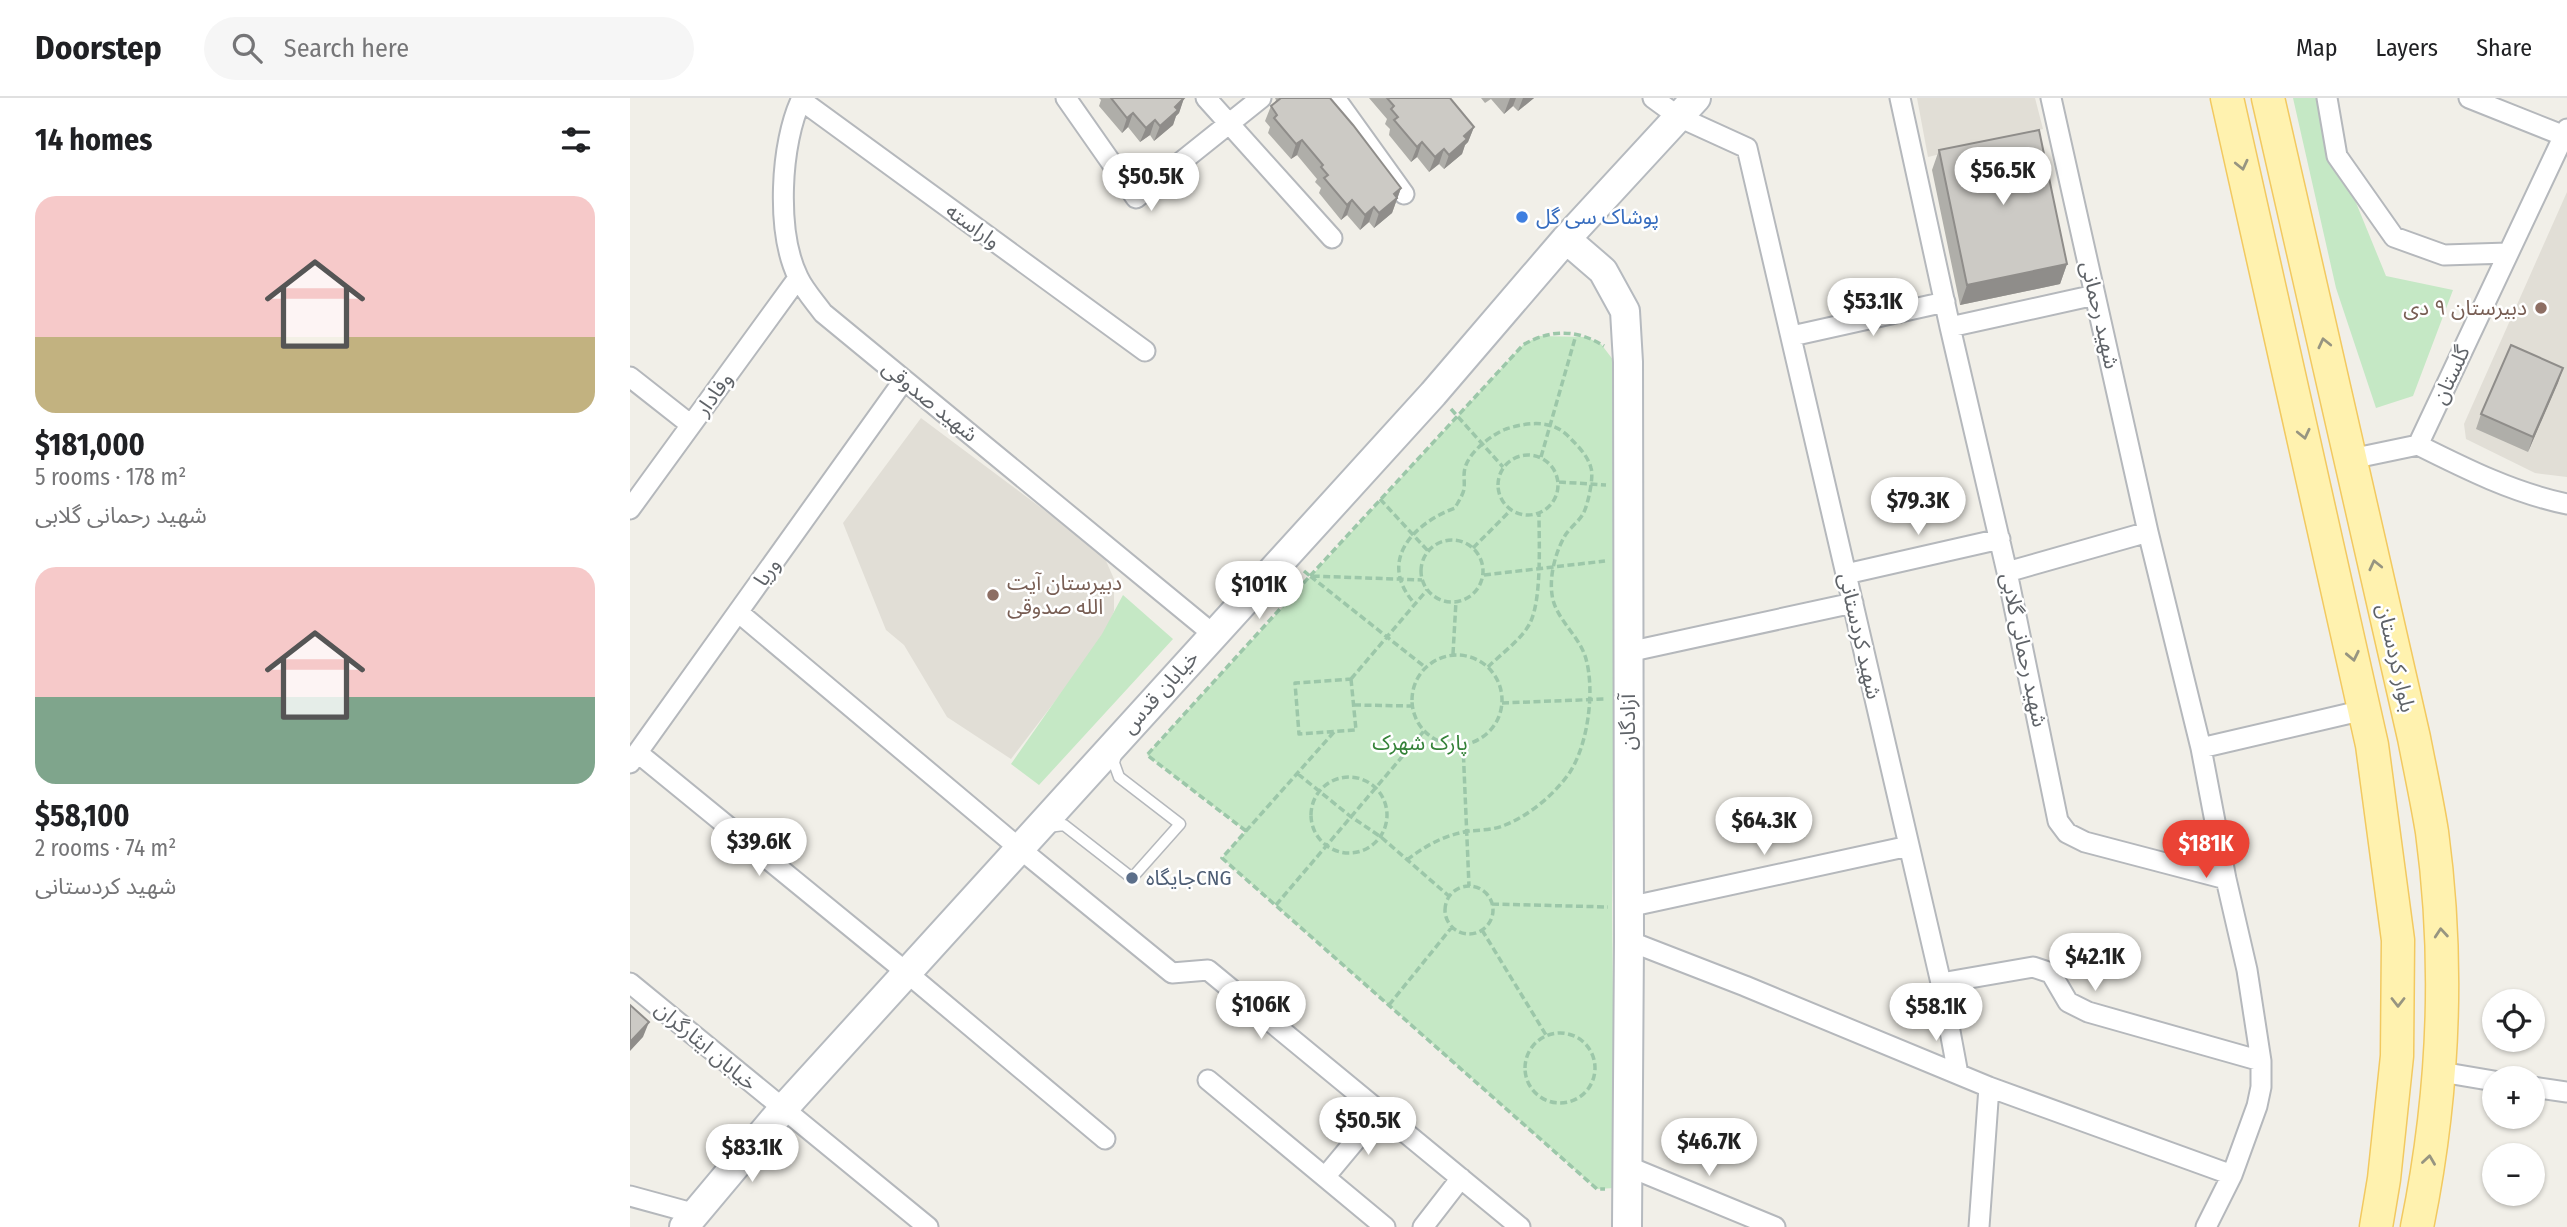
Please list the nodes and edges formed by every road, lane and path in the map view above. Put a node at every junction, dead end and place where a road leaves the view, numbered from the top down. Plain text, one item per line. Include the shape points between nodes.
1 (1066, 98) edge
2 (1206, 98) edge
3 (1261, 98) edge
4 (1335, 98) edge
5 (1653, 98) edge
6 (1900, 98) edge
7 (2051, 98) edge
8 (2227, 98) edge
9 (2268, 98) edge
10 (2327, 98) edge
11 (2469, 98) edge
12 (802, 99) edge
13 (1688, 108) edge
14 (1229, 124) junction
15 (2566, 134) edge
16 (1404, 194) edge
17 (1332, 238) dead end
18 (1566, 239) junction
19 (2508, 253) junction
20 (798, 278) junction
21 (2095, 295) junction
22 (1945, 302) junction
23 (1950, 327) junction
24 (1576, 335) dead end
25 (1792, 336) junction
26 (1523, 345) dead end
27 (1145, 351) dead end
28 (630, 377) edge
29 (904, 380) junction
30 (1433, 394) junction
31 (1458, 416) junction
32 (691, 425) junction
33 (1550, 425) junction
34 (1483, 445) junction
35 (2418, 445) junction
36 (1541, 457) junction
37 (2351, 459) junction
38 (1503, 467) junction
39 (1559, 482) junction
40 (1592, 484) junction
41 (1628, 486) junction
42 (1380, 499) junction
43 (2361, 504) junction
44 (2567, 504) edge
45 (630, 509) edge
46 (1511, 510) junction
47 (1539, 514) junction
48 (2322, 514) junction
49 (2148, 531) junction
50 (1413, 534) junction
51 (2000, 538) junction
52 (1473, 548) junction
53 (1428, 551) junction
54 (1285, 556) junction
55 (1628, 560) junction
56 (1553, 567) junction
57 (1539, 569) junction
58 (2007, 572) junction
59 (1846, 574) junction
60 (1483, 575) junction
61 (1310, 576) junction
62 (1422, 580) junction
63 (1427, 590) junction
64 (1456, 601) junction
65 (1853, 603) junction
66 (1415, 604) junction
67 (738, 612) junction
68 (1213, 634) junction
69 (1628, 652) junction
70 (1453, 654) junction
71 (1425, 667) junction
72 (1488, 667) junction
73 (1351, 679) junction
74 (1615, 698) dead end
75 (1589, 700) junction
76 (1502, 703) junction
77 (1354, 705) junction
78 (1412, 706) junction
79 (2364, 710) junction
80 (1125, 731) junction
81 (1424, 731) junction
82 (1334, 732) junction
83 (2414, 738) junction
84 (1463, 745) junction
85 (2372, 745) junction
86 (2201, 748) junction
87 (634, 759) edge
88 (1298, 774) junction
89 (1377, 789) junction
90 (1318, 792) junction
91 (1350, 816) junction
92 (1246, 831) junction
93 (1467, 832) junction
94 (1381, 837) junction
95 (1025, 841) junction
96 (1326, 846) junction
97 (1909, 846) junction
98 (1407, 860) junction
99 (2226, 879) junction
100 (1469, 887) junction
101 (1450, 897) junction
102 (1492, 904) junction
103 (1276, 905) junction
104 (1628, 906) junction
105 (1452, 927) junction
106 (1482, 930) junction
107 (1629, 941) junction
108 (906, 972) junction
109 (630, 983) edge
110 (1941, 983) junction
111 (1389, 1005) junction
112 (1546, 1035) junction
113 (2261, 1061) junction
114 (2441, 1072) junction
115 (1958, 1074) junction
116 (2482, 1079) edge
117 (1208, 1080) dead end
118 (1989, 1087) junction
119 (2545, 1089) edge
120 (2567, 1092) edge
121 (783, 1109) junction
122 (1380, 1111) junction
123 (1105, 1139) dead end
124 (2232, 1175) junction
125 (1325, 1177) junction
126 (1621, 1177) junction
127 (1461, 1178) junction
128 (630, 1196) edge
129 (690, 1220) edge
130 (928, 1227) edge
131 (1384, 1227) edge
132 (1423, 1227) edge
133 (1520, 1227) edge
134 (1627, 1227) edge
135 (1775, 1227) edge
136 (1979, 1227) edge
137 (2206, 1227) edge
138 (2376, 1227) edge
139 (2417, 1227) edge

1 - 14 street via 1136,198
2 - 14 street
3 - 14 street
4 - 16 street
5 - 13 street
6 - 22 street, شهید رحمانی گلابی
7 - 21 street, شهید رحمانی
8 -> 48 main road, بلوار کردستان
37 -> 9 main road, بلوار کردستان
10 - 19 street via 2337,156 2394,237 2444,256
11 - 15 street
12 - 20 street, شهید صدوقی via 788,142 784,193 786,244
12 - 27 street, واراسته
13 - 18 main road, خیابان قدس
13 - 25 street, شهید کردستانی via 1746,148
14 - 17 street
15 - 19 street, گلستان
18 - 30 main road, خیابان قدس
18 - 41 main road, آزادگان via 1603,271 1625,311
19 - 35 street, گلستان
20 - 29 street, شهید صدوقی via 823,313
20 - 32 street, وفادار
21 - 23 street
21 - 49 street, شهید رحمانی
22 - 23 street, شهید رحمانی گلابی
22 - 25 street
23 - 51 street, شهید رحمانی گلابی
24 - 33 path
25 - 59 street, شهید کردستانی
26 - 31 path
28 - 32 street
29 - 67 street, وریا
29 - 68 street, شهید صدوقی
30 - 31 path
30 - 54 main road, خیابان قدس
31 - 34 path
31 - 42 path
32 - 45 street, وفادار
33 - 34 path via 1516,426
33 - 36 path
33 - 40 path via 1568,435 1586,457
34 - 38 path
34 - 50 path via 1465,466 1464,489 1455,508
35 - 37 street
35 - 44 street via 2507,486
36 - 38 path via 1520,456
36 - 39 path via 1550,463
37 - 43 main road, بلوار کردستان
38 - 46 path via 1497,485
39 - 40 path
39 - 47 path via 1554,502
40 - 41 path
40 - 56 path via 1584,514 1566,534
41 - 55 main road, آزادگان
42 - 50 path
42 - 61 path
43 - 48 main road
83 -> 43 main road, بلوار کردستان
46 - 47 path
46 - 52 path
47 - 57 path
48 -> 79 main road, بلوار کردستان
49 - 58 street
49 - 86 street, شهید رحمانی
50 - 53 path
50 - 66 path via 1399,560 1401,584
51 - 58 street, شهید رحمانی گلابی
51 - 59 street
52 - 53 path via 1445,540
52 - 60 path
53 - 62 path
54 - 61 path
54 - 68 main road, خیابان قدس
55 - 56 path
55 - 69 main road, آزادگان
56 - 57 path
56 - 75 path via 1552,598 1586,658
57 - 60 path
57 - 72 path via 1529,626
58 - 99 street, شهید رحمانی گلابی via 2062,827 2085,842
59 - 65 street, شهید کردستانی
60 - 64 path via 1474,593
61 - 62 path
61 - 71 path
61 - 92 path via 1147,755
62 - 63 path
63 - 64 path via 1445,601
63 - 66 path
64 - 70 path
65 - 69 street
65 - 97 street, شهید کردستانی
66 - 73 path
67 - 87 street, وریا
67 - 95 street
68 - 80 main road, خیابان قدس
69 - 104 main road, آزادگان
70 - 71 path
70 - 72 path via 1469,655
71 - 78 path via 1414,685
72 - 76 path via 1501,688
73 - 77 path
73 - 82 path via 1295,683 1299,734
74 - 75 path
75 - 76 path
75 - 93 path via 1578,755 1558,787 1504,826
76 - 84 path via 1499,719 1489,732
77 - 78 path
77 - 82 path via 1356,730
78 - 81 path
79 - 85 main road, بلوار کردستان
79 - 86 street
80 - 95 main road, خیابان قدس
80 - 95 lane via 1114,763 1119,777 1180,824 1132,878 1065,825 1054,824
81 - 84 path via 1435,740
81 - 89 path
82 - 88 path
83 - 85 main road
114 -> 83 main road, بلوار کردستان via 2443,956 2432,832
84 - 93 path
85 -> 138 main road, بلوار کردستان via 2398,940 2397,1056
86 - 99 street, شهید رحمانی
87 - 108 street
88 - 90 path
88 - 92 path
89 - 90 path via 1353,777 1328,783
89 - 91 path
89 - 94 path via 1387,812
90 - 91 path
90 - 96 path via 1310,815 1312,827
91 - 94 path
91 - 96 path
92 - 103 path via 1222,858
93 - 98 path via 1445,837
93 - 100 path
94 - 96 path via 1372,846 1349,854
94 - 98 path
95 - 108 main road, خیابان قدس
95 - 122 street via 1172,973 1208,971
96 - 103 path
97 - 104 street
97 - 110 street, شهید کردستانی
98 - 101 path
99 - 113 street, شهید رحمانی
100 - 101 path
100 - 102 path via 1483,892
101 - 105 path via 1445,913
102 - 104 path
102 - 106 path via 1492,919
103 - 111 path
104 - 107 main road, آزادگان
105 - 106 path via 1466,934
105 - 111 path
106 - 112 path
107 - 115 street
107 - 126 main road, آزادگان
108 - 121 main road, خیابان قدس
108 - 123 street
109 - 121 street, خیابان ایثارگران
110 - 113 street via 2034,967 2051,973 2068,1002 2088,1012
110 - 115 street, شهید کردستانی
111 - 126 path via 1597,1189
112 - 112 path via 1529,1051 1525,1063 1530,1086 1549,1101 1573,1101 1583,1095 1595,1076 1593,1054 1568,1033
113 - 124 street, شهید رحمانی via 2262,1087
114 - 116 street
139 -> 114 main road, بلوار کردستان
115 - 118 street
117 - 125 street
118 - 124 street
118 - 136 street
119 - 120 street
121 - 129 main road, خیابان قدس
121 - 130 street, خیابان ایثارگران
122 - 125 street
122 - 127 street
124 - 137 street, شهید رحمانی
125 - 131 street
126 - 134 main road, آزادگان
126 - 135 street
127 - 132 street
127 - 133 street
128 - 129 street

